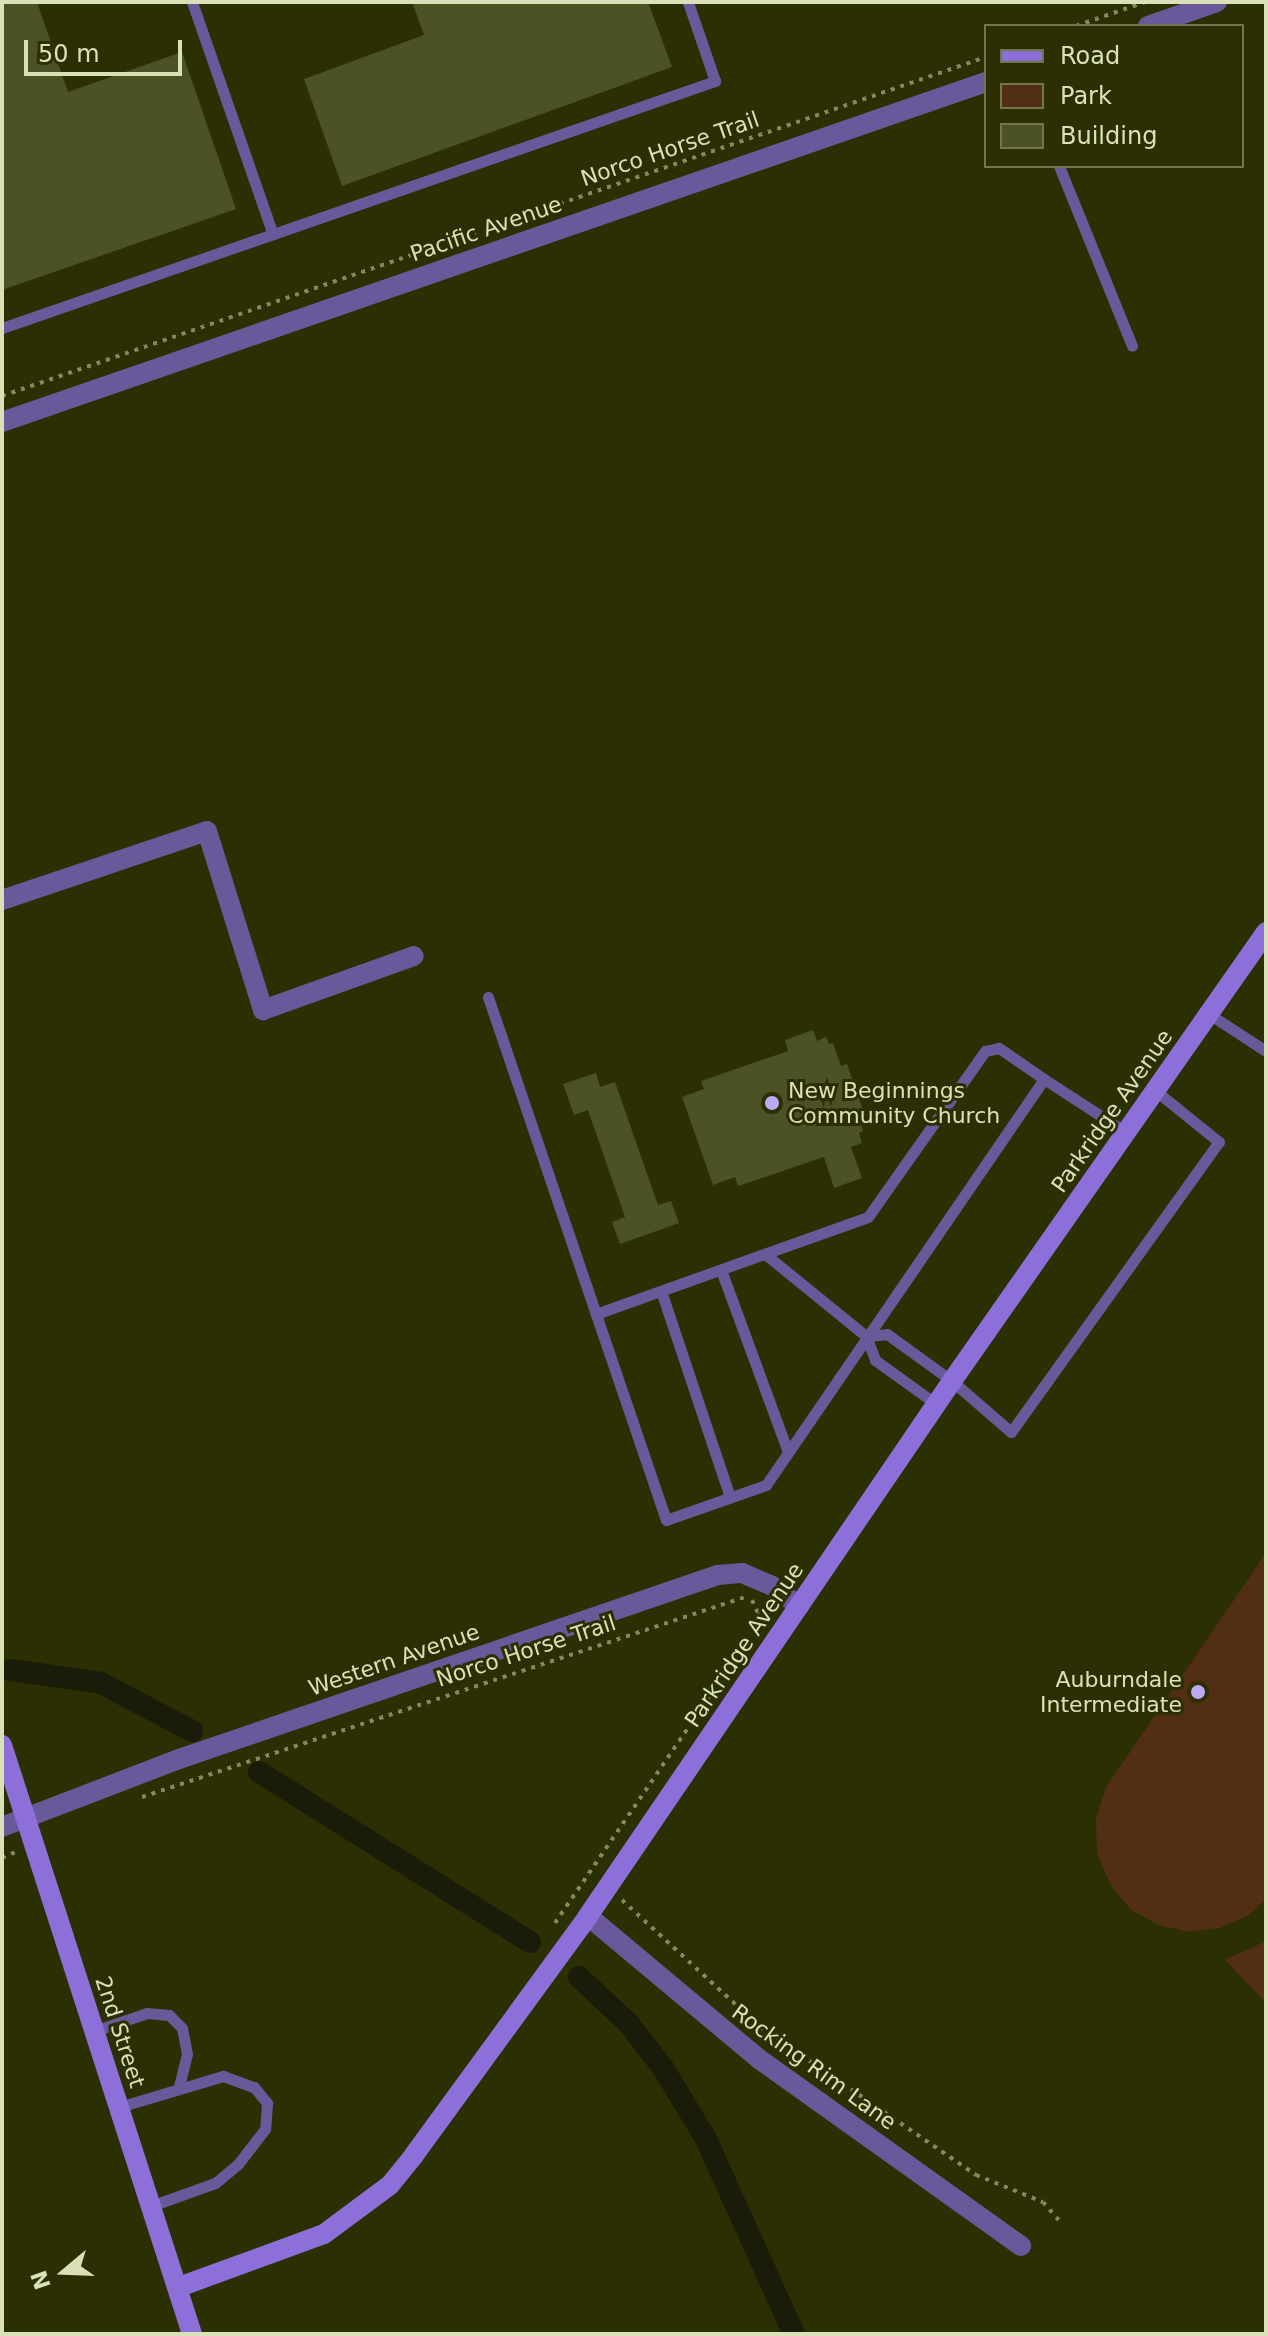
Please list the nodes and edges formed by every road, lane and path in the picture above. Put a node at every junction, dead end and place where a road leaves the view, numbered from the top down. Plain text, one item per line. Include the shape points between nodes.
1 (192, 2) edge
2 (688, 2) edge
3 (1145, 2) edge
4 (1217, 2) edge
5 (1082, 24) edge
6 (1154, 24) edge
7 (984, 58) edge
8 (984, 83) edge
9 (1060, 168) edge
10 (273, 234) junction
11 (2, 328) edge
12 (1132, 346) dead end
13 (2, 396) edge
14 (2, 422) edge
15 (2, 900) edge
16 (1266, 932) edge
17 (414, 956) dead end
18 (488, 997) dead end
19 (1209, 1014) junction
20 (1266, 1051) edge
21 (1044, 1079) junction
22 (1156, 1091) junction
23 (1127, 1133) junction
24 (765, 1254) junction
25 (721, 1270) junction
26 (661, 1291) junction
27 (596, 1314) junction
28 (866, 1336) junction
29 (952, 1381) junction
30 (936, 1404) junction
31 (788, 1452) junction
32 (730, 1497) junction
33 (800, 1606) junction
34 (753, 1634) dead end
35 (730, 1667) dead end
36 (2, 1745) edge
37 (132, 1801) dead end
38 (25, 1817) junction
39 (2, 1827) edge
40 (33, 1843) junction
41 (2, 1858) edge
42 (587, 1876) junction
43 (606, 1890) junction
44 (588, 1916) junction
45 (555, 1923) dead end
46 (94, 2031) junction
47 (179, 2086) junction
48 (119, 2107) junction
49 (151, 2206) junction
50 (1061, 2223) dead end
51 (1021, 2246) dead end
52 (179, 2287) junction
53 (192, 2334) edge

1 - 10 lane
2 - 10 lane via 715,81
3 - 5 path
4 - 6 street
7 - 13 path, Norco Horse Trail
8 - 14 street, Pacific Avenue
9 - 12 lane
10 - 11 lane
15 - 17 street via 207,831 263,1010
16 - 19 street, Parkridge Avenue
18 - 27 lane
19 - 20 lane
19 - 22 street, Parkridge Avenue
21 - 23 lane
21 - 24 lane via 999,1048 985,1051 868,1217
21 - 28 lane
22 - 23 street, Parkridge Avenue
22 - 29 lane via 1219,1142 1011,1432
23 - 29 street, Parkridge Avenue
24 - 25 lane
24 - 28 lane
25 - 26 lane
25 - 31 lane
26 - 27 lane
26 - 32 lane
27 - 32 lane via 666,1520
28 - 29 lane via 887,1334
28 - 30 lane via 875,1360
28 - 31 lane
29 - 30 street, Parkridge Avenue
30 - 33 street, Parkridge Avenue
31 - 32 lane via 766,1485
33 - 38 street, Western Avenue via 742,1573 718,1575
33 - 43 street, Parkridge Avenue
34 - 37 path, Norco Horse Trail via 758,1626 754,1601 745,1596
35 - 42 path
36 - 38 street, 2nd Street
38 - 39 street, Western Avenue
38 - 40 street, 2nd Street
40 - 41 path
40 - 46 street, 2nd Street
42 - 43 path
42 - 45 path
43 - 44 street, Parkridge Avenue
43 - 50 path via 633,1908 760,2027 976,2175 1043,2202
44 - 51 street, Rocking Rim Lane via 759,2059
44 - 52 street, Parkridge Avenue via 390,2185 324,2234
46 - 47 lane via 147,2013 169,2015 182,2028 187,2054
46 - 48 street, 2nd Street
47 - 48 lane
47 - 49 lane via 223,2076 254,2087 267,2103 265,2129 215,2183
48 - 49 street, 2nd Street
49 - 52 street, 2nd Street
52 - 53 street, 2nd Street

